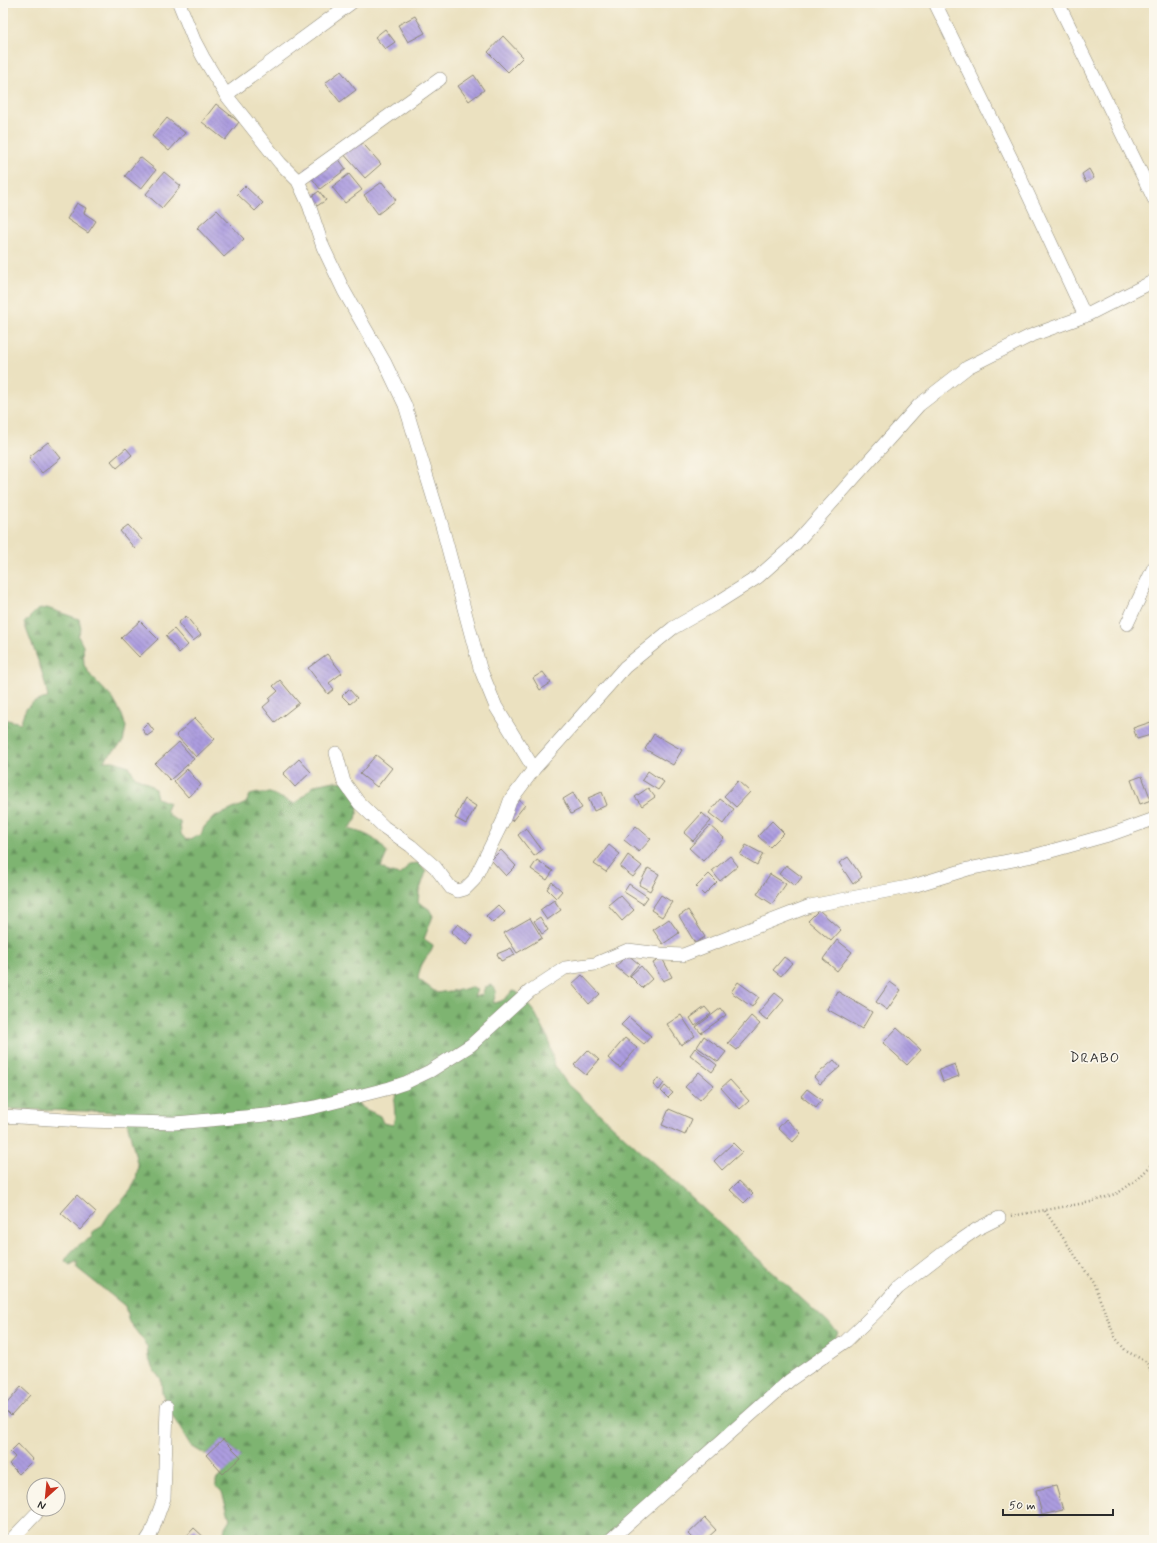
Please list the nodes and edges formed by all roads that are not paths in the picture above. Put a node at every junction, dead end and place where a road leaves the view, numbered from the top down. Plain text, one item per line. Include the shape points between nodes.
1 (179, 3) edge
2 (351, 3) edge
3 (935, 3) edge
4 (1058, 3) edge
5 (440, 79) dead end
6 (226, 95) junction
7 (298, 181) junction
8 (1154, 199) edge
9 (1154, 281) edge
10 (1085, 316) junction
11 (1154, 567) edge
12 (1127, 624) dead end
13 (336, 753) dead end
14 (534, 769) junction
15 (1154, 819) edge
16 (3, 1116) edge
17 (999, 1218) road end
18 (167, 1407) dead end
19 (33, 1517) edge
20 (11, 1540) edge
21 (147, 1540) edge
22 (610, 1540) edge

1 - 6 street via 197,46
2 - 6 street
3 - 10 street
4 - 8 street
5 - 7 street
6 - 7 street via 280,163
7 - 14 street via 323,247 344,291 405,405 442,526 480,668 496,706
9 - 10 street
10 - 14 street via 1030,336 968,366 919,405 795,544 758,577 673,628 625,667
11 - 12 street
13 - 14 street via 344,782 359,803 384,827 435,867 451,888 458,891 465,889 474,880 510,801
15 - 16 street via 1112,834 1032,856 968,869 913,886 810,906 683,955 628,950 595,964 565,968 530,991 472,1046 430,1071 390,1088 277,1114 175,1122 82,1121
17 - 22 street via 977,1228 898,1288 846,1341 790,1380
18 - 21 street via 164,1498
19 - 20 street

